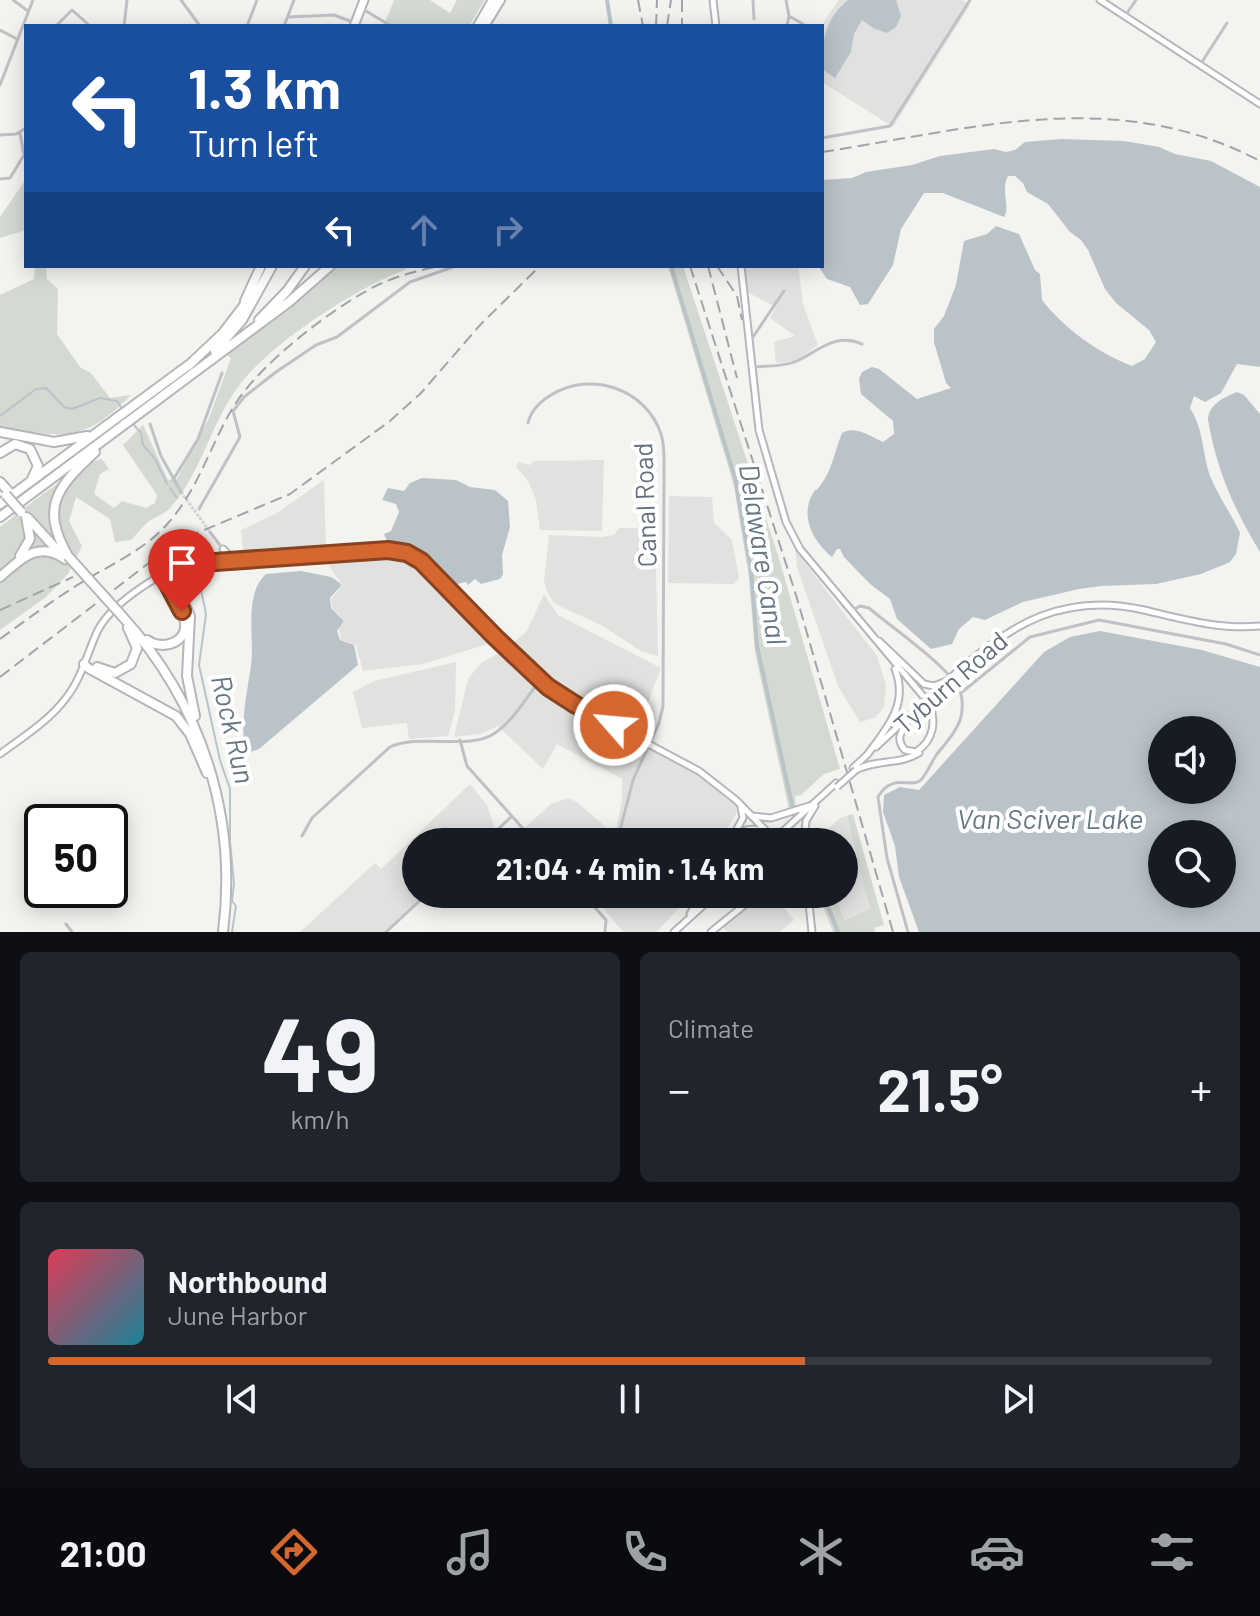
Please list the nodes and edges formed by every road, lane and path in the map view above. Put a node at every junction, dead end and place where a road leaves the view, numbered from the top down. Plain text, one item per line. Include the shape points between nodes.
1 (13, 0) edge
2 (33, 0) edge
3 (127, 0) edge
4 (181, 0) edge
5 (257, 0) edge
6 (294, 0) edge
7 (493, 0) edge
8 (500, 0) edge
9 (713, 0) edge
10 (753, 0) edge
11 (786, 0) edge
12 (962, 0) edge
13 (1100, 0) edge
14 (1136, 0) edge
15 (969, 2) edge
16 (362, 4) edge
17 (28, 11) junction
18 (789, 16) junction
19 (1125, 16) junction
20 (288, 17) junction
21 (754, 19) dead end
22 (1227, 23) dead end
23 (58, 24) edge
24 (88, 24) edge
25 (124, 24) edge
26 (199, 24) edge
27 (248, 24) edge
28 (285, 24) edge
29 (354, 24) edge
30 (388, 24) edge
31 (479, 24) edge
32 (485, 24) edge
33 (716, 24) edge
34 (787, 24) edge
35 (803, 24) dead end
36 (0, 30) edge
37 (17, 39) junction
38 (1200, 65) junction
39 (1, 66) edge
40 (6, 68) junction
41 (0, 85) edge
42 (1260, 104) edge
43 (24, 130) edge
44 (20, 133) junction
45 (0, 135) edge
46 (824, 138) edge
47 (0, 179) edge
48 (262, 268) edge
49 (271, 268) edge
50 (303, 268) edge
51 (328, 268) edge
52 (449, 268) edge
53 (741, 268) edge
54 (784, 291) dead end
55 (289, 302) junction
56 (749, 343) junction
57 (862, 344) dead end
58 (231, 345) junction
59 (751, 367) junction
60 (222, 373) dead end
61 (127, 418) junction
62 (528, 423) dead end
63 (109, 424) junction
64 (150, 424) dead end
65 (0, 432) edge
66 (95, 452) junction
67 (0, 453) edge
68 (173, 480) junction
69 (27, 484) junction
70 (4, 488) edge
71 (181, 492) tunnel mouth
72 (0, 504) edge
73 (199, 509) dead end
74 (24, 513) junction
75 (0, 515) edge
76 (0, 524) edge
77 (210, 532) tunnel mouth
78 (223, 549) junction
79 (67, 558) junction
80 (233, 560) junction
81 (220, 561) junction
82 (0, 575) edge
83 (163, 575) junction
84 (851, 612) junction
85 (121, 617) junction
86 (127, 627) junction
87 (1260, 627) edge
88 (137, 632) junction
89 (867, 632) junction
90 (876, 642) junction
91 (1260, 655) edge
92 (84, 664) junction
93 (540, 680) junction
94 (948, 683) junction
95 (961, 692) junction
96 (923, 705) junction
97 (907, 723) junction
98 (460, 740) junction
99 (650, 744) junction
100 (0, 754) edge
101 (867, 755) junction
102 (209, 763) junction
103 (854, 769) junction
104 (211, 783) junction
105 (739, 803) junction
106 (814, 805) junction
107 (749, 813) junction
108 (511, 817) junction
109 (758, 823) junction
110 (499, 828) edge
111 (522, 828) edge
112 (621, 828) edge
113 (738, 828) edge
114 (751, 828) edge
115 (762, 828) edge
116 (762, 828) edge
117 (789, 828) edge
118 (805, 828) edge
119 (302, 836) dead end
120 (412, 908) edge
121 (596, 908) edge
122 (693, 908) edge
123 (701, 908) edge
124 (741, 908) edge
125 (809, 908) edge
126 (66, 924) dead end
127 (682, 925) junction
128 (72, 932) edge
129 (221, 932) edge
130 (386, 932) edge
131 (605, 932) edge
132 (674, 932) edge
133 (711, 932) edge
134 (812, 932) edge
135 (908, 932) edge

1 - 17 street
2 - 17 street
3 - 25 street
4 - 26 street
5 - 27 street
6 - 20 street
7 - 31 highway
8 - 32 highway
9 - 33 main road
10 - 21 street
11 - 18 street
12 - 15 street
13 - 19 main road
14 - 19 street
15 - 46 street via 892,123
16 - 29 main road
16 - 30 street
17 - 37 street
18 - 34 street
18 - 35 street
19 - 38 main road
20 - 28 street
20 - 29 street via 334,15
22 - 38 street
23 - 24 street via 72,10
36 - 37 street
37 - 40 street
38 - 42 main road
39 - 40 street
40 - 41 street
43 - 44 street
44 - 45 street
44 - 47 street via 24,155 10,178
48 - 61 highway via 251,296 218,338
49 - 61 highway via 221,346
50 - 58 highway
51 - 55 highway
52 - 73 street via 416,278 244,397 233,411 240,437
53 - 56 main road
54 - 56 street
55 - 58 highway
55 - 61 highway
56 - 59 main road
57 - 59 street via 840,340 793,363
58 - 61 highway
59 - 84 main road via 759,430 789,530
60 - 68 street via 198,439
61 - 63 highway
61 - 66 highway
61 - 75 highway
62 - 99 street, Canal Road via 535,408 553,394 594,383 636,400 661,434 663,700
63 - 65 highway via 63,442
63 - 69 highway
64 - 68 street
66 - 76 highway
66 - 79 highway via 66,479 55,503 56,530
67 - 69 highway via 17,444 34,453 37,468
68 - 71 street
69 - 72 highway
70 - 74 highway, bridge
74 - 79 highway
74 - 82 highway via 28,546
77 - 78 street
78 - 80 main road
78 - 81 main road
79 - 82 highway via 34,551
79 - 85 highway, bridge
80 - 81 main road
80 - 93 main road via 407,553
81 - 83 main road via 196,562
83 - 88 highway via 184,617 183,633 162,646
83 - 92 main road via 108,615
83 - 102 highway via 189,613 187,682
84 - 89 main road
84 - 95 street via 869,608 944,670
85 - 86 highway
85 - 88 highway
86 - 92 highway via 137,648 128,668 112,673
86 - 104 highway via 178,700
87 - 94 main road, Tyburn Road, bridge via 1207,628 1117,609 1067,611 1007,635
88 - 102 highway via 177,690
89 - 90 main road
89 - 94 main road via 920,681
90 - 97 main road via 931,708 933,730 919,751 907,751 900,744
90 - 101 main road via 895,670 900,699
90 - 103 main road via 926,697 935,713 934,733 915,756
91 - 95 street via 1099,620 1030,637
92 - 100 main road via 57,709
92 - 104 highway via 179,719
93 - 98 street via 497,732
93 - 99 main road
94 - 96 main road, Tyburn Road, bridge
95 - 135 street via 957,727 922,779 889,785 878,797 887,858
96 - 97 main road, Tyburn Road
96 - 101 main road, Tyburn Road
97 - 103 main road, Tyburn Road
98 - 108 street via 467,767
98 - 119 street via 390,747 312,818
99 - 105 main road via 699,771
99 - 112 street, Canal Road via 633,780
101 - 103 main road, Tyburn Road
102 - 129 highway via 225,840
103 - 106 main road, Tyburn Road, bridge
104 - 129 highway via 222,860
105 - 107 main road
105 - 113 main road via 743,818
106 - 107 main road via 771,818
106 - 117 main road, Tyburn Road, bridge
106 - 118 main road
107 - 109 main road
108 - 110 street
108 - 111 street
109 - 114 main road
109 - 115 main road
109 - 116 main road
120 - 130 street
121 - 131 street via 606,920
122 - 127 main road
123 - 127 main road
124 - 133 main road
125 - 134 main road
126 - 128 street
127 - 132 main road

